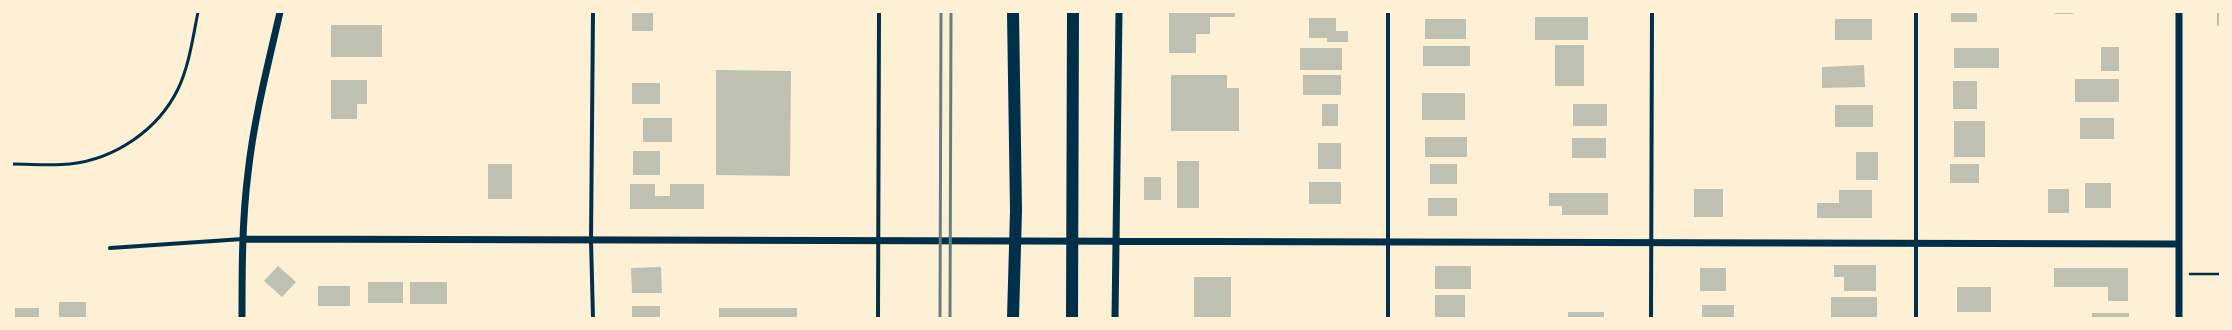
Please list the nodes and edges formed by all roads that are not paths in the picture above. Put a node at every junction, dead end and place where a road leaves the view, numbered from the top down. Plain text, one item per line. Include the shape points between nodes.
1 (198, 12) edge
2 (280, 12) edge
3 (593, 12) edge
4 (878, 12) edge
5 (1013, 12) edge
6 (1073, 12) edge
7 (1119, 12) edge
8 (1388, 12) edge
9 (1652, 12) edge
10 (1916, 12) edge
11 (2179, 12) edge
12 (12, 164) edge
13 (243, 239) junction
14 (591, 240) junction
15 (878, 240) junction
16 (1116, 242) junction
17 (1388, 243) junction
18 (1651, 244) junction
19 (2179, 244) junction
20 (1917, 245) junction
21 (110, 248) dead end
22 (242, 318) edge
23 (593, 318) edge
24 (878, 318) edge
25 (1013, 318) edge
26 (1072, 318) edge
27 (1115, 318) edge
28 (1388, 318) edge
29 (1651, 318) edge
30 (1916, 318) edge
31 (2179, 318) edge

1 - 12 lane via 179,88 162,115 149,128 111,153 92,160 68,164
2 - 13 street via 255,124 246,186
3 - 14 street
4 - 15 street
5 - 25 highway via 1016,211
6 - 26 highway
7 - 16 street
8 - 17 street
9 - 18 street
10 - 20 street
11 - 19 street
13 - 14 street
13 - 21 street
13 - 22 street
14 - 15 street
14 - 23 street
15 - 16 street
15 - 24 street
16 - 17 street
16 - 27 street
17 - 18 street
17 - 28 street
18 - 20 street
18 - 29 street
19 - 20 street
19 - 31 street
20 - 30 street

